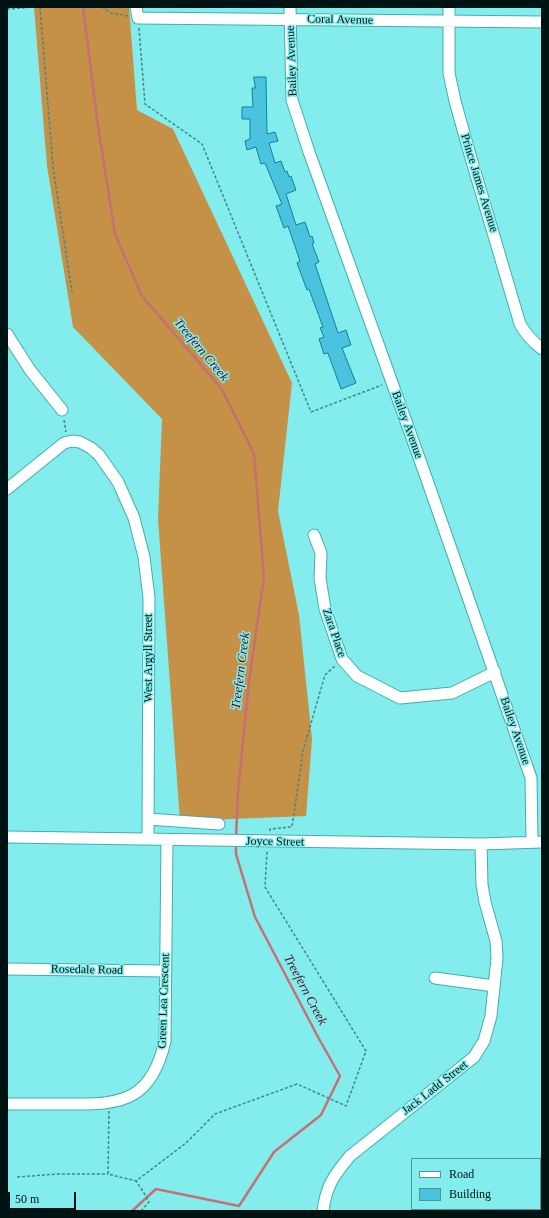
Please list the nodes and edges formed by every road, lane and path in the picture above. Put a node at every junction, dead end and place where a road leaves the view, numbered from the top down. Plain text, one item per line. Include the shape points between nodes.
1 (34, 7) edge
2 (40, 7) edge
3 (102, 7) edge
4 (136, 7) edge
5 (290, 7) edge
6 (449, 7) edge
7 (7, 9) edge
8 (138, 18) junction
9 (290, 19) junction
10 (449, 21) junction
11 (542, 22) edge
12 (72, 292) dead end
13 (7, 334) edge
14 (542, 349) edge
15 (391, 382) junction
16 (62, 410) joint
17 (67, 441) junction
18 (7, 489) edge
19 (314, 535) dead end
20 (342, 659) junction
21 (495, 672) junction
22 (148, 819) junction
23 (219, 824) dead end
24 (7, 837) edge
25 (148, 839) junction
26 (167, 840) junction
27 (268, 842) junction
28 (537, 842) edge
29 (481, 844) junction
30 (7, 969) edge
31 (166, 970) junction
32 (435, 978) dead end
33 (494, 986) junction
34 (109, 1103) junction
35 (7, 1104) edge
36 (108, 1174) junction
37 (17, 1177) dead end
38 (136, 1181) junction
39 (141, 1211) edge
40 (323, 1211) edge

1 - 7 path
2 - 12 path via 53,167
3 - 8 path via 111,13
4 - 8 street
5 - 9 street, Bailey Avenue
6 - 10 street, Prince James Avenue
8 - 9 street, Coral Avenue
8 - 15 path via 145,104 202,144 311,412
9 - 10 street, Coral Avenue
9 - 15 street, Bailey Avenue via 292,100
10 - 11 street, Coral Avenue
10 - 14 street, Prince James Avenue via 449,73 471,158 518,318 525,332
13 - 16 street via 30,370
15 - 21 street, Bailey Avenue
16 - 17 path
17 - 18 street
17 - 22 street, West Argyll Street via 80,442 94,450 118,482 134,518 144,557 149,598
19 - 20 street, Zara Place via 320,553 320,578 325,609
20 - 21 street, Zara Place via 357,676 400,698 452,693
20 - 27 path via 325,675 303,751 292,827 270,829
21 - 28 street, Bailey Avenue via 531,778
22 - 23 street
22 - 25 street, West Argyll Street
24 - 25 street, Joyce Street
25 - 26 street, Joyce Street
26 - 27 street, Joyce Street
26 - 31 street, Green Lea Crescent
27 - 29 street, Joyce Street
27 - 38 path via 265,886 366,1051 346,1106 297,1084 215,1114 186,1143
28 - 29 street, Joyce Street
29 - 33 street, Jack Ladd Street via 482,885 496,941
30 - 31 street, Rosedale Road
31 - 34 street, Green Lea Crescent via 166,1041 161,1060 153,1076 142,1088 126,1098
32 - 33 street
33 - 40 street, Jack Ladd Street via 491,1016 484,1041 474,1057 350,1156 336,1172 327,1189
34 - 35 street, Green Lea Crescent
34 - 36 path
36 - 37 path
36 - 38 path
38 - 39 path via 148,1202

